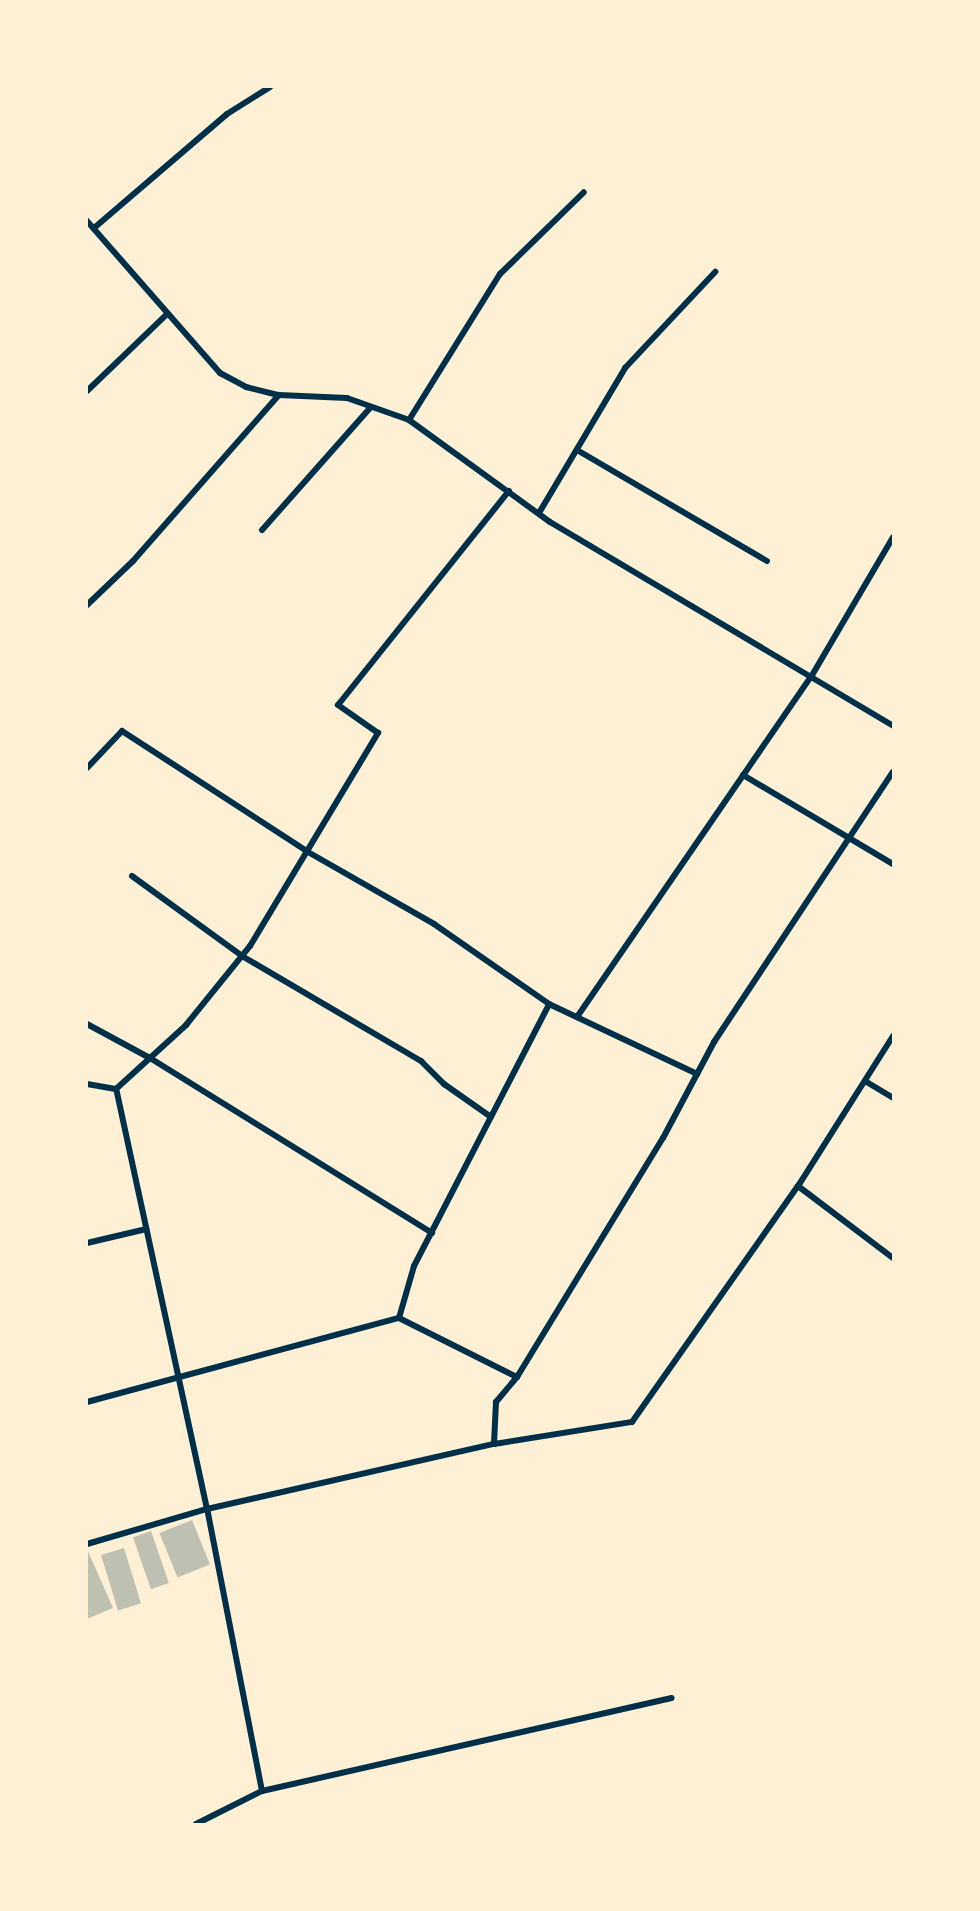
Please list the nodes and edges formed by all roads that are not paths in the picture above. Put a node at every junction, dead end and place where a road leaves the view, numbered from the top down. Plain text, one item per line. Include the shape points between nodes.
1 (265, 88) edge
2 (584, 192) dead end
3 (87, 221) edge
4 (94, 228) junction
5 (715, 272) dead end
6 (168, 313) junction
7 (87, 391) edge
8 (279, 394) junction
9 (371, 406) junction
10 (410, 420) junction
11 (577, 450) junction
12 (509, 491) junction
13 (539, 513) junction
14 (262, 530) dead end
15 (893, 537) edge
16 (767, 561) dead end
17 (87, 605) edge
18 (811, 677) junction
19 (893, 726) edge
20 (87, 768) edge
21 (893, 772) edge
22 (743, 775) junction
23 (848, 837) junction
24 (308, 852) junction
25 (893, 864) edge
26 (132, 876) dead end
27 (242, 956) junction
28 (549, 1004) junction
29 (577, 1017) junction
30 (87, 1024) edge
31 (893, 1036) edge
32 (150, 1058) junction
33 (697, 1074) junction
34 (865, 1081) junction
35 (87, 1084) edge
36 (116, 1089) junction
37 (893, 1098) edge
38 (491, 1117) junction
39 (798, 1186) junction
40 (146, 1229) junction
41 (432, 1233) junction
42 (87, 1243) edge
43 (893, 1258) edge
44 (399, 1318) junction
45 (517, 1377) junction
46 (178, 1380) junction
47 (87, 1402) edge
48 (494, 1444) junction
49 (207, 1509) junction
50 (87, 1544) edge
51 (672, 1698) dead end
52 (262, 1791) junction
53 (196, 1824) edge

1 - 4 street via 227,114
2 - 10 street via 500,274
3 - 4 street
4 - 6 street
5 - 11 street via 625,368
6 - 7 street
6 - 8 street via 220,373 246,387
8 - 9 street via 347,398
8 - 17 street via 133,561
9 - 10 street
9 - 14 street
10 - 12 street
11 - 13 street
11 - 16 street
12 - 13 street
12 - 24 street via 338,705 378,733
13 - 18 street
15 - 18 street
18 - 19 street
18 - 22 street
20 - 24 street via 122,731
21 - 23 street
22 - 23 street
22 - 29 street
23 - 25 street
23 - 33 street
24 - 27 street
24 - 28 street via 434,924
26 - 27 street
27 - 32 street via 186,1025
27 - 38 street via 420,1061 444,1084
28 - 29 street
28 - 38 street
29 - 33 street
30 - 32 street
31 - 34 street
32 - 36 street
32 - 41 street
33 - 45 street
34 - 37 street
34 - 39 street
35 - 36 street
36 - 40 street
38 - 41 street
39 - 43 street
39 - 48 street via 632,1422
40 - 42 street
40 - 46 street
41 - 44 street via 414,1266
44 - 45 street
44 - 46 street
45 - 48 street via 496,1402
46 - 47 street
46 - 49 street
48 - 49 street
49 - 50 street
49 - 52 street
51 - 52 street
52 - 53 street

